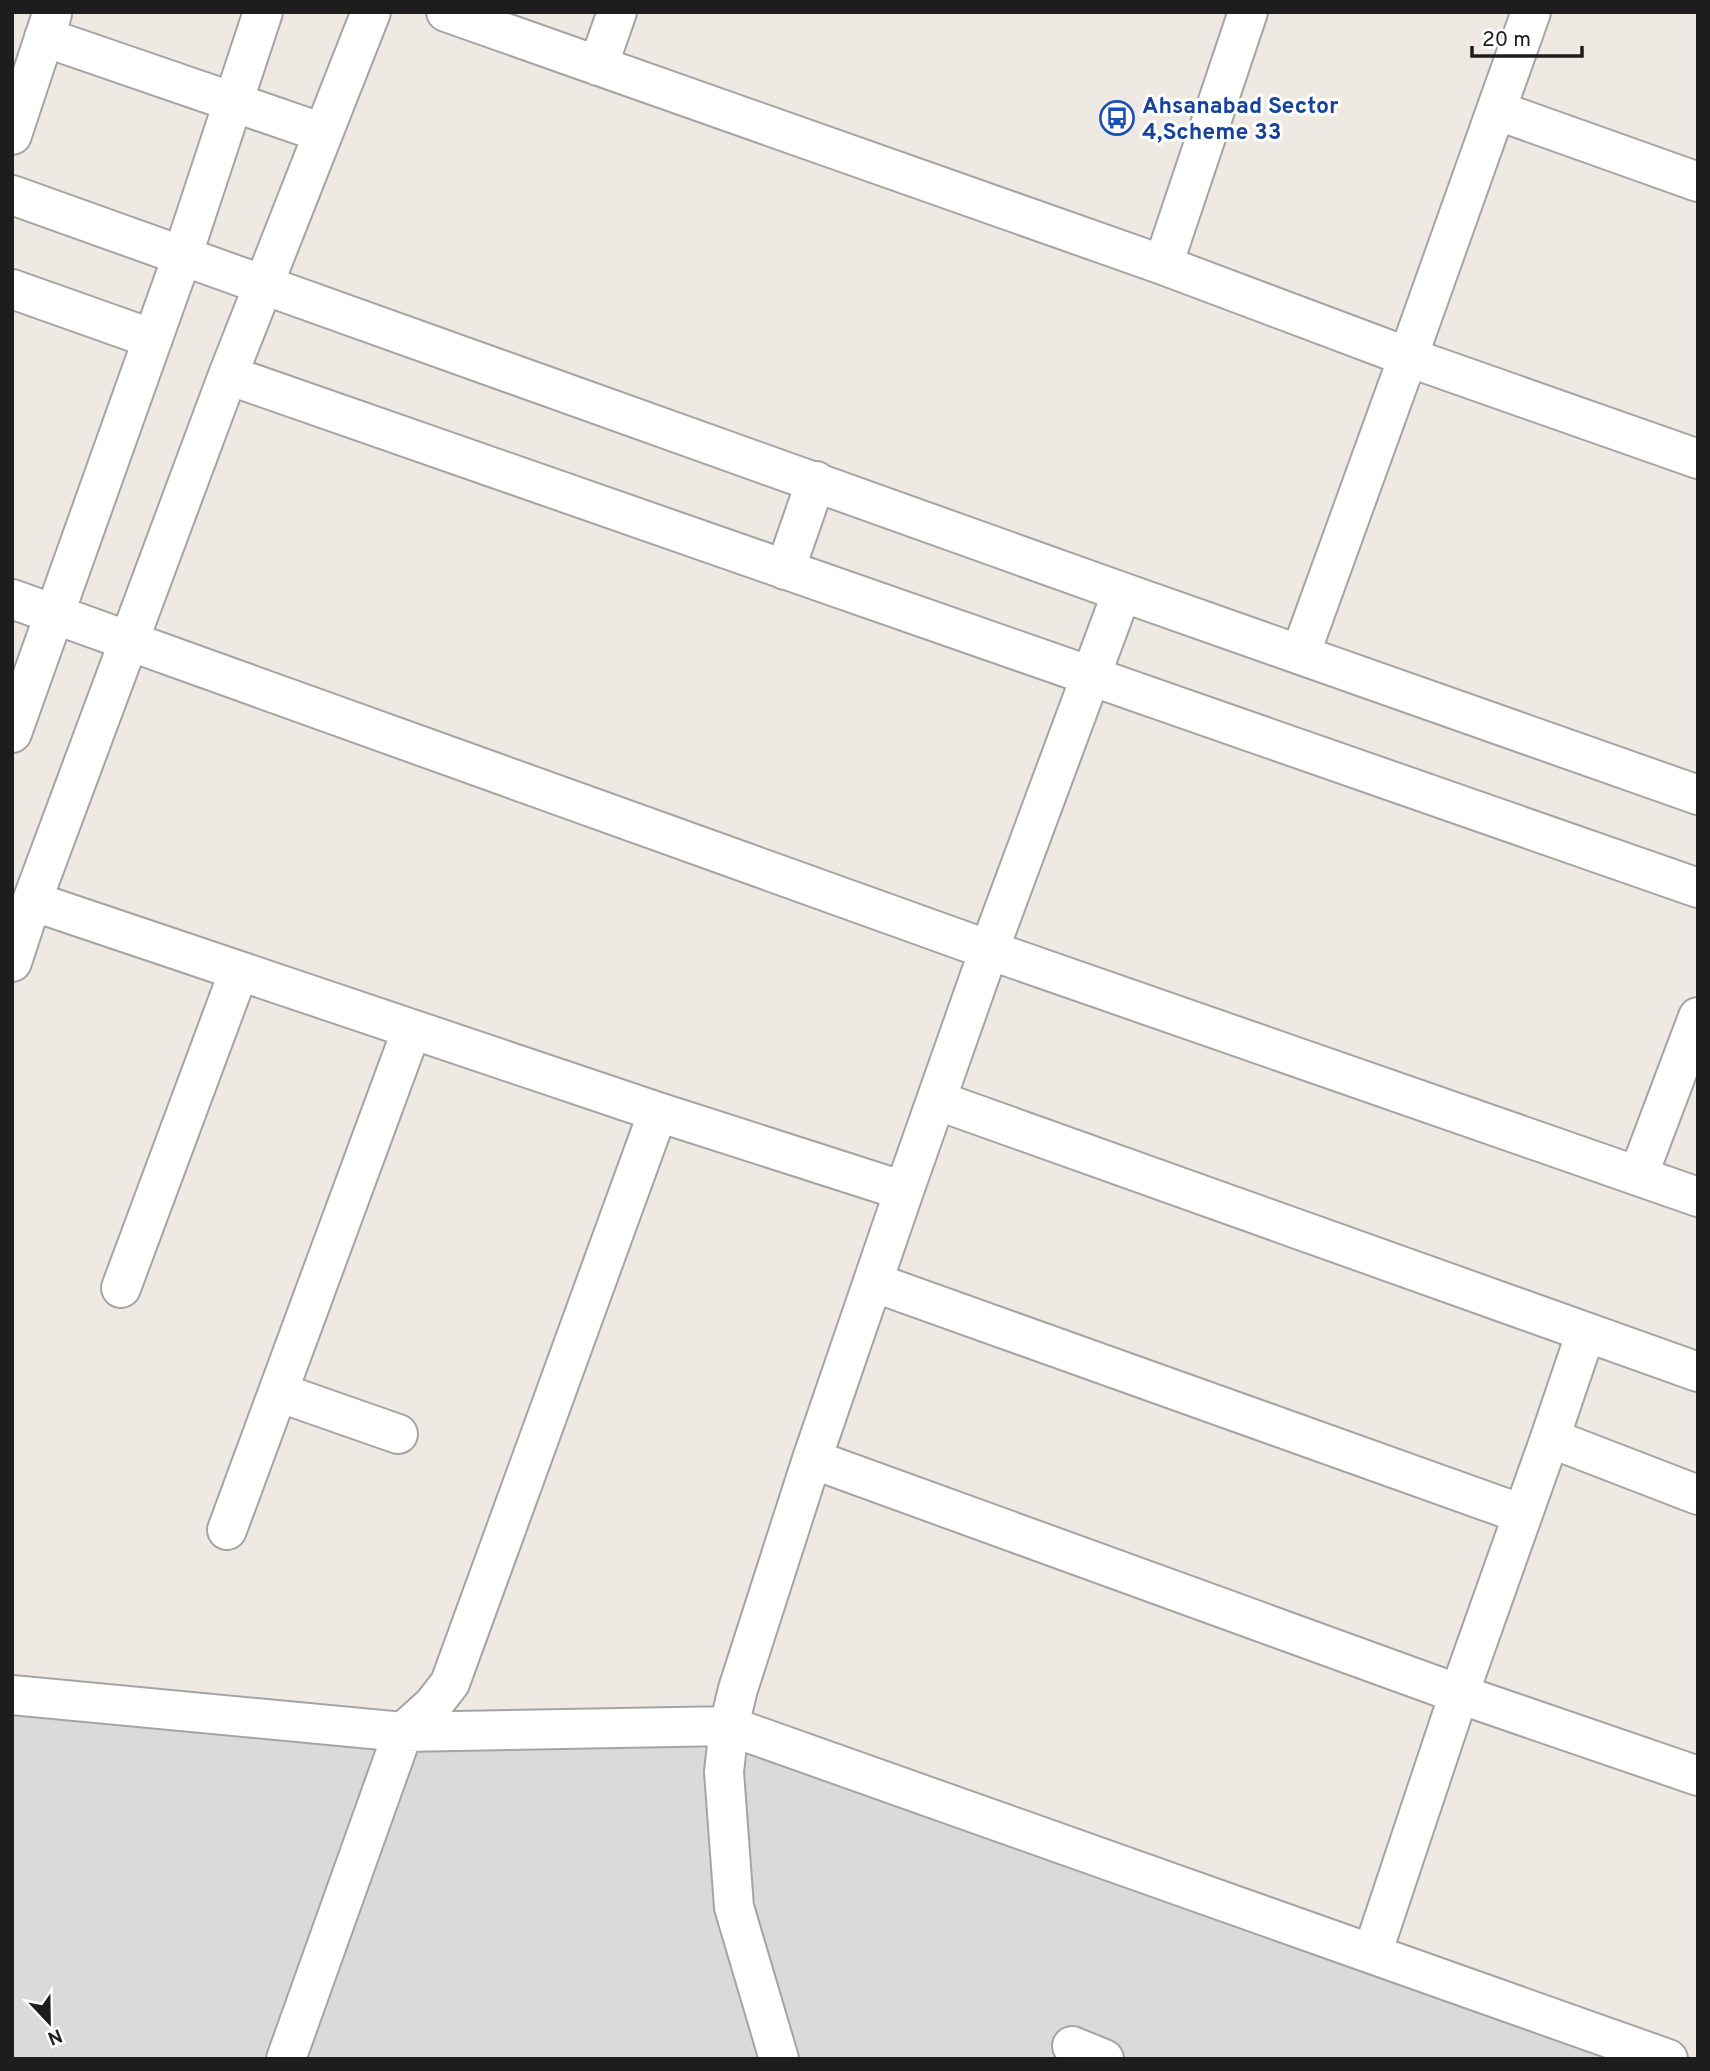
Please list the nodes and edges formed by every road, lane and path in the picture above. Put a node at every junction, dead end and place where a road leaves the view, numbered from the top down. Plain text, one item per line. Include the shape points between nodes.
1 (263, 12) edge
2 (371, 12) edge
3 (446, 12) edge
4 (617, 12) edge
5 (1531, 12) edge
6 (1238, 15) edge
7 (48, 25) edge
8 (598, 66) junction
9 (234, 102) junction
10 (1496, 110) junction
11 (323, 133) junction
12 (12, 135) edge
13 (1698, 182) edge
14 (12, 195) edge
15 (183, 254) junction
16 (1163, 265) junction
17 (264, 283) junction
18 (12, 289) edge
19 (153, 339) junction
20 (1408, 356) junction
21 (228, 375) junction
22 (1698, 459) edge
23 (816, 481) junction
24 (785, 570) junction
25 (1122, 592) junction
26 (12, 599) edge
27 (55, 614) junction
28 (129, 639) junction
29 (1300, 654) junction
30 (1091, 677) junction
31 (12, 733) edge
32 (1698, 795) edge
33 (1698, 888) edge
34 (32, 901) junction
35 (989, 950) junction
36 (12, 962) edge
37 (239, 971) junction
38 (1698, 1017) edge
39 (412, 1029) junction
40 (936, 1100) junction
41 (659, 1112) junction
42 (1638, 1176) junction
43 (904, 1191) junction
44 (1698, 1197) edge
45 (873, 1282) junction
46 (121, 1288) dead end
47 (1586, 1332) junction
48 (1698, 1372) edge
49 (278, 1392) junction
50 (398, 1434) dead end
51 (1550, 1438) junction
52 (813, 1460) junction
53 (1698, 1495) edge
54 (1522, 1514) junction
55 (227, 1530) dead end
56 (1459, 1694) junction
57 (12, 1695) edge
58 (729, 1726) junction
59 (402, 1732) junction
60 (1698, 1776) edge
61 (1372, 1954) junction
62 (286, 2059) edge
63 (779, 2059) edge
64 (1668, 2059) edge

1 - 9 street
2 - 11 street
3 - 8 street
4 - 8 street
5 - 10 street
6 - 16 street
7 - 9 street
7 - 12 street
8 - 16 street
9 - 11 street
9 - 15 street
10 - 13 street
10 - 20 street
11 - 17 street
14 - 15 street
15 - 17 street
15 - 19 street
16 - 20 street
17 - 21 street
17 - 23 street
18 - 19 street
19 - 27 street
20 - 22 street
20 - 29 street
21 - 24 street
21 - 28 street
23 - 24 street
23 - 25 street
24 - 30 street
25 - 29 street
25 - 30 street
26 - 27 street
27 - 28 street
27 - 31 street
28 - 34 street
28 - 35 street
29 - 32 street
30 - 33 street
30 - 35 street
34 - 36 street
34 - 37 street
35 - 40 street
35 - 42 street
37 - 39 street
37 - 46 street
38 - 42 street
39 - 41 street
39 - 49 street
40 - 43 street
40 - 47 street
41 - 43 street
41 - 59 street via 450,1683
42 - 44 street
43 - 45 street
45 - 52 street
45 - 54 street
47 - 48 street
47 - 51 street
49 - 50 street
49 - 55 street
51 - 53 street
51 - 54 street
52 - 56 street
52 - 58 street
54 - 56 street
56 - 60 street
56 - 61 street
57 - 59 street
58 - 59 street
58 - 61 street
58 - 63 street via 724,1772 734,1907
59 - 62 street
61 - 64 street

